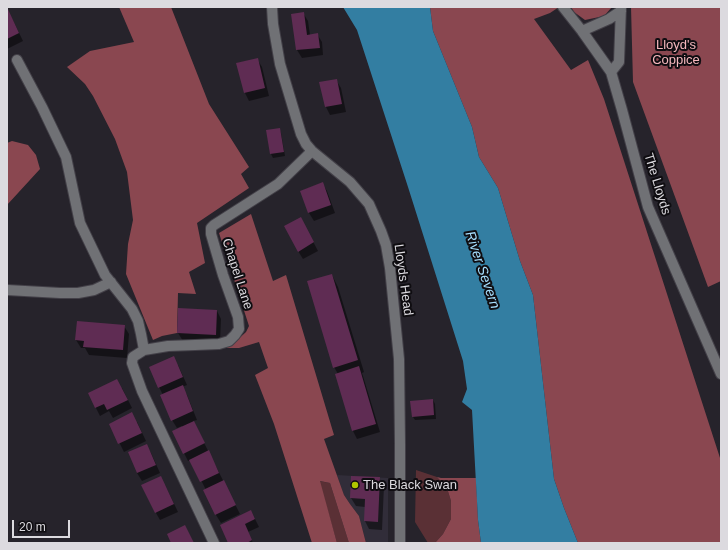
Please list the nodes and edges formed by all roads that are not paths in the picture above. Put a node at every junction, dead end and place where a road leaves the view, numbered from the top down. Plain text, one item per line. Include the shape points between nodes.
1 (272, 7) edge
2 (563, 7) edge
3 (621, 9) edge
4 (582, 31) junction
5 (17, 60) dead end
6 (611, 72) junction
7 (312, 151) junction
8 (110, 282) junction
9 (7, 290) edge
10 (144, 350) junction
11 (721, 374) edge
12 (214, 543) edge
13 (400, 543) edge

1 - 7 street, Lloyds Head via 280,64 300,134
2 - 4 street, The Lloyds
3 - 4 street
3 - 6 street via 619,62
4 - 6 street, The Lloyds
5 - 8 street via 66,157 80,223
6 - 11 street, The Lloyds via 648,207
7 - 10 street, Chapel Lane via 278,184 211,228 223,275 238,317 239,329 229,341
7 - 13 street, Lloyds Head via 350,182 370,204 386,245 399,359
8 - 9 street via 94,290 78,293
8 - 10 street via 132,309 138,321
10 - 12 street via 133,357 134,372

